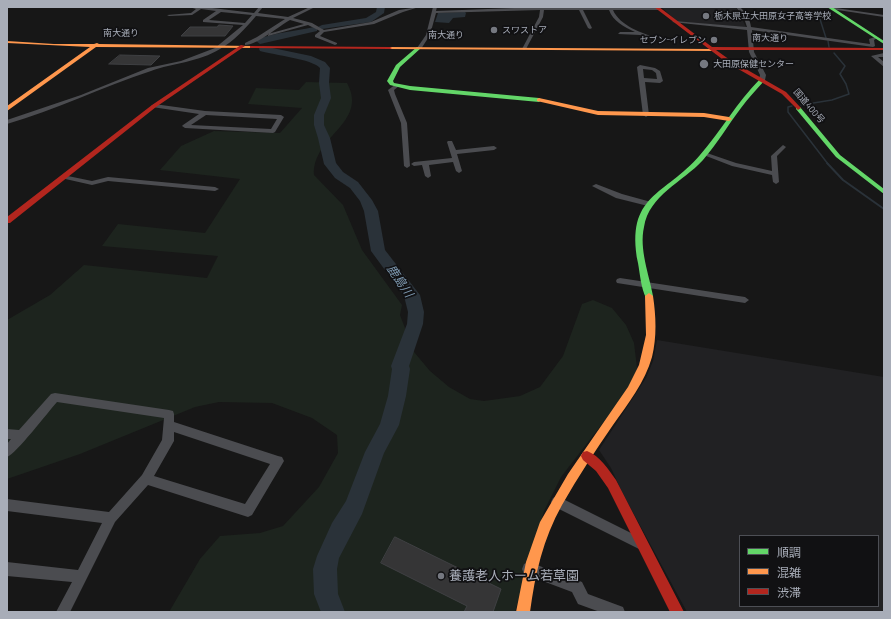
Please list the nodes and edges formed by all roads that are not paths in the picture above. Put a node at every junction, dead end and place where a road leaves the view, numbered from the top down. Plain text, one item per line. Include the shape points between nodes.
1 (191, 7) edge
2 (261, 7) edge
3 (313, 7) edge
4 (417, 7) edge
5 (738, 7) edge
6 (830, 7) edge
7 (201, 8) edge
8 (542, 8) edge
9 (610, 8) edge
10 (657, 8) edge
11 (580, 9) junction
12 (221, 10) junction
13 (434, 10) edge
14 (168, 14) dead end
15 (256, 14) junction
16 (884, 16) edge
17 (289, 18) junction
18 (674, 22) junction
19 (246, 24) junction
20 (310, 24) junction
21 (590, 28) dead end
22 (750, 29) junction
23 (323, 31) junction
24 (620, 33) dead end
25 (640, 34) junction
26 (259, 38) junction
27 (875, 38) junction
28 (655, 39) dead end
29 (7, 40) edge
30 (97, 44) junction
31 (335, 44) junction
32 (884, 44) edge
33 (223, 45) junction
34 (244, 45) junction
35 (420, 47) junction
36 (524, 47) junction
37 (711, 49) junction
38 (751, 49) junction
39 (884, 52) edge
40 (884, 65) edge
41 (642, 80) dead end
42 (762, 80) junction
43 (396, 86) junction
44 (154, 106) junction
45 (7, 110) edge
46 (205, 113) junction
47 (646, 115) junction
48 (729, 119) junction
49 (7, 122) edge
50 (450, 142) dead end
51 (783, 147) dead end
52 (494, 148) dead end
53 (454, 152) junction
54 (704, 154) junction
55 (456, 160) junction
56 (424, 163) junction
57 (459, 171) dead end
58 (775, 174) junction
59 (428, 176) dead end
60 (63, 178) junction
61 (776, 182) dead end
62 (596, 186) dead end
63 (215, 189) dead end
64 (884, 192) edge
65 (648, 204) junction
66 (7, 221) edge
67 (620, 281) dead end
68 (646, 284) junction
69 (745, 300) dead end
70 (168, 427) junction
71 (7, 434) edge
72 (23, 435) junction
73 (7, 452) edge
74 (587, 456) junction
75 (146, 479) junction
76 (557, 502) junction
77 (7, 505) edge
78 (111, 518) junction
79 (642, 545) junction
80 (7, 569) edge
81 (529, 569) junction
82 (82, 577) junction
83 (63, 612) edge
84 (523, 612) edge
85 (618, 612) edge
86 (677, 612) edge

1 - 7 street
2 - 15 street
3 - 17 street
4 - 23 street via 374,22
5 - 22 street via 747,19
6 - 16 street
6 - 27 main road
7 - 12 street
7 - 14 street via 192,14
8 - 11 street
8 - 13 street
8 - 36 street
9 - 10 street
9 - 11 street
9 - 25 street via 619,21
10 - 18 main road, 国道400号
11 - 21 street
12 - 15 street
12 - 19 street via 205,21
13 - 35 street via 428,35
15 - 17 street
15 - 19 street
17 - 20 street
17 - 26 street
18 - 22 street
18 - 37 main road, 国道400号
19 - 33 street
20 - 23 street
20 - 26 street
22 - 27 street via 873,46 871,39
22 - 38 street
23 - 31 street via 318,36
24 - 25 street
25 - 28 street
26 - 34 street
27 - 32 main road
29 - 30 main road, 南大通り
30 - 33 main road, 南大通り
30 - 45 main road
31 - 34 main road, 南大通り
31 - 35 main road, 南大通り
33 - 34 main road, 南大通り
33 - 49 street via 182,62 150,69 83,96
34 - 35 main road, 南大通り
34 - 44 main road
35 - 36 main road, 南大通り
35 - 43 main road via 392,72 390,81
36 - 37 main road, 南大通り
37 - 38 main road, 南大通り
37 - 42 main road, 国道400号 via 738,68
38 - 39 main road, 南大通り
38 - 42 street via 763,75
39 - 40 street via 874,56
41 - 47 street
42 - 48 main road via 745,95
42 - 64 main road, 国道400号 via 790,98 838,156
43 - 47 main road via 548,102 598,113
43 - 56 street via 392,94 404,123 410,165
44 - 46 street
44 - 60 main road
46 - 46 street via 185,126 273,131 281,117
47 - 48 main road via 664,113
48 - 54 main road
50 - 53 street
51 - 58 street via 774,156
52 - 53 street
53 - 55 street
54 - 58 street via 734,165
54 - 65 main road via 698,162 656,194
55 - 56 street
55 - 57 street
56 - 59 street
58 - 61 street
60 - 63 street via 92,183 108,179
60 - 66 main road
62 - 65 street
65 - 68 main road via 636,235
67 - 68 street
68 - 69 street
68 - 74 main road via 649,296 650,340 643,368
70 - 72 street via 169,414 55,397
70 - 75 street via 168,441
70 - 75 street via 278,461 248,511
71 - 72 street
72 - 73 street
74 - 76 main road
74 - 79 main road via 600,467 612,484
75 - 78 street
76 - 79 street
76 - 81 main road via 543,528
77 - 78 street
78 - 82 street
79 - 86 main road
80 - 82 street
81 - 84 main road
81 - 85 street via 576,587 583,599
82 - 83 street

